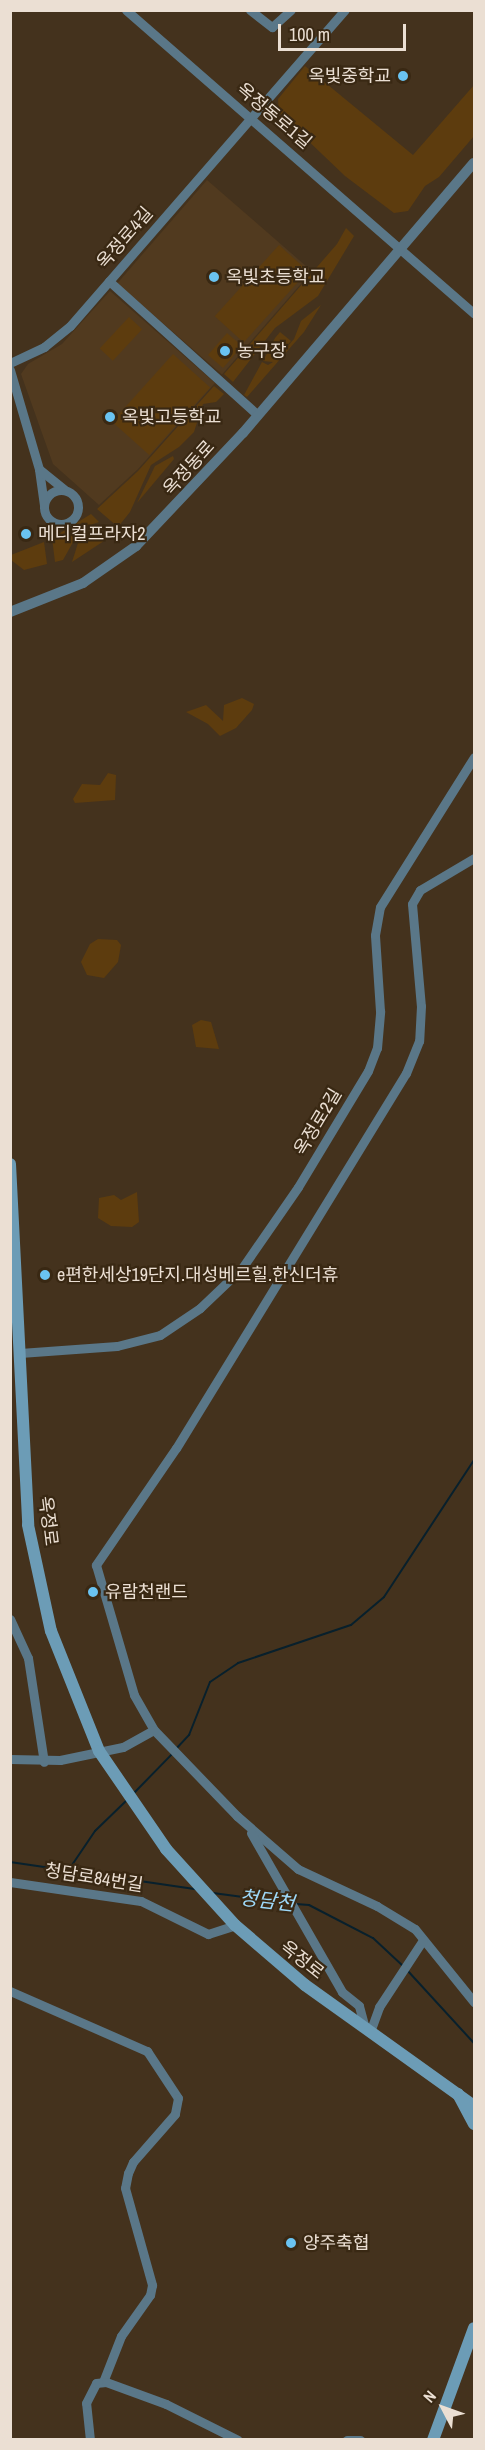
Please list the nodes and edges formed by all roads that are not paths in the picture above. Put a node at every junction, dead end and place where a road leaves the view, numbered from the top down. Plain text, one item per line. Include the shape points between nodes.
1 (126, 10) edge
2 (250, 10) edge
3 (291, 10) edge
4 (344, 11) edge
5 (252, 120) junction
6 (474, 163) edge
7 (401, 247) junction
8 (109, 281) junction
9 (474, 314) edge
10 (10, 363) edge
11 (10, 370) edge
12 (258, 415) junction
13 (39, 469) junction
14 (70, 492) junction
15 (45, 507) junction
16 (10, 612) edge
17 (474, 757) edge
18 (474, 858) edge
19 (10, 1164) edge
20 (15, 1354) edge
21 (10, 1619) edge
22 (157, 1733) junction
23 (103, 1756) junction
24 (10, 1759) edge
25 (44, 1762) junction
26 (246, 1824) junction
27 (10, 1882) edge
28 (231, 1921) junction
29 (421, 1944) junction
30 (10, 1991) edge
31 (474, 2002) edge
32 (367, 2030) junction
33 (458, 2094) junction
34 (474, 2096) edge
35 (474, 2106) edge
36 (474, 2124) edge
37 (474, 2328) edge
38 (103, 2382) junction
39 (90, 2439) edge
40 (238, 2439) edge
41 (347, 2439) edge
42 (360, 2439) edge
43 (434, 2439) edge

1 - 5 street, 옥정동로1길
2 - 3 street via 272,27
4 - 5 street, 옥정로4길
5 - 7 street, 옥정동로1길
5 - 8 street, 옥정로4길
6 - 7 street, 옥정동로
7 - 9 street, 옥정동로1길
7 - 12 street, 옥정동로
8 - 10 street, 옥정로4길 via 60,335
8 - 12 street
11 - 13 street
12 - 16 street, 옥정동로 via 136,546 83,583
13 - 14 street via 50,481
13 - 15 street
14 - 15 street via 51,494
14 - 15 street via 78,508 70,521 52,521
17 - 20 street, 옥정로2길 via 380,907 375,935 380,1011 376,1048 368,1071 298,1187 242,1268 200,1308 160,1335 117,1346
18 - 22 street via 420,890 412,904 421,1006 419,1041 406,1073 176,1448 96,1564 134,1695
19 - 20 main road, 옥정로
20 - 23 main road, 옥정로 via 28,1525 51,1631
21 - 25 street via 28,1658
22 - 23 street
22 - 26 street
23 - 25 street
23 - 28 main road, 옥정로 via 188,1875
24 - 25 street
26 - 29 street via 298,1869 377,1905 415,1929
26 - 32 street via 342,1992 359,2006
27 - 28 street, 청담로84번길 via 141,1901 208,1934
28 - 32 main road, 옥정로 via 264,1952
29 - 31 street
29 - 32 street
30 - 38 street via 147,2051 178,2098 175,2114 128,2173 125,2188 152,2285 150,2295 121,2336
32 - 33 main road, 옥정로
33 - 34 main road
33 - 35 main road, 옥정로
33 - 36 main road
37 - 43 main road
38 - 39 street via 96,2383 86,2403
38 - 40 street via 166,2404
41 - 42 street

